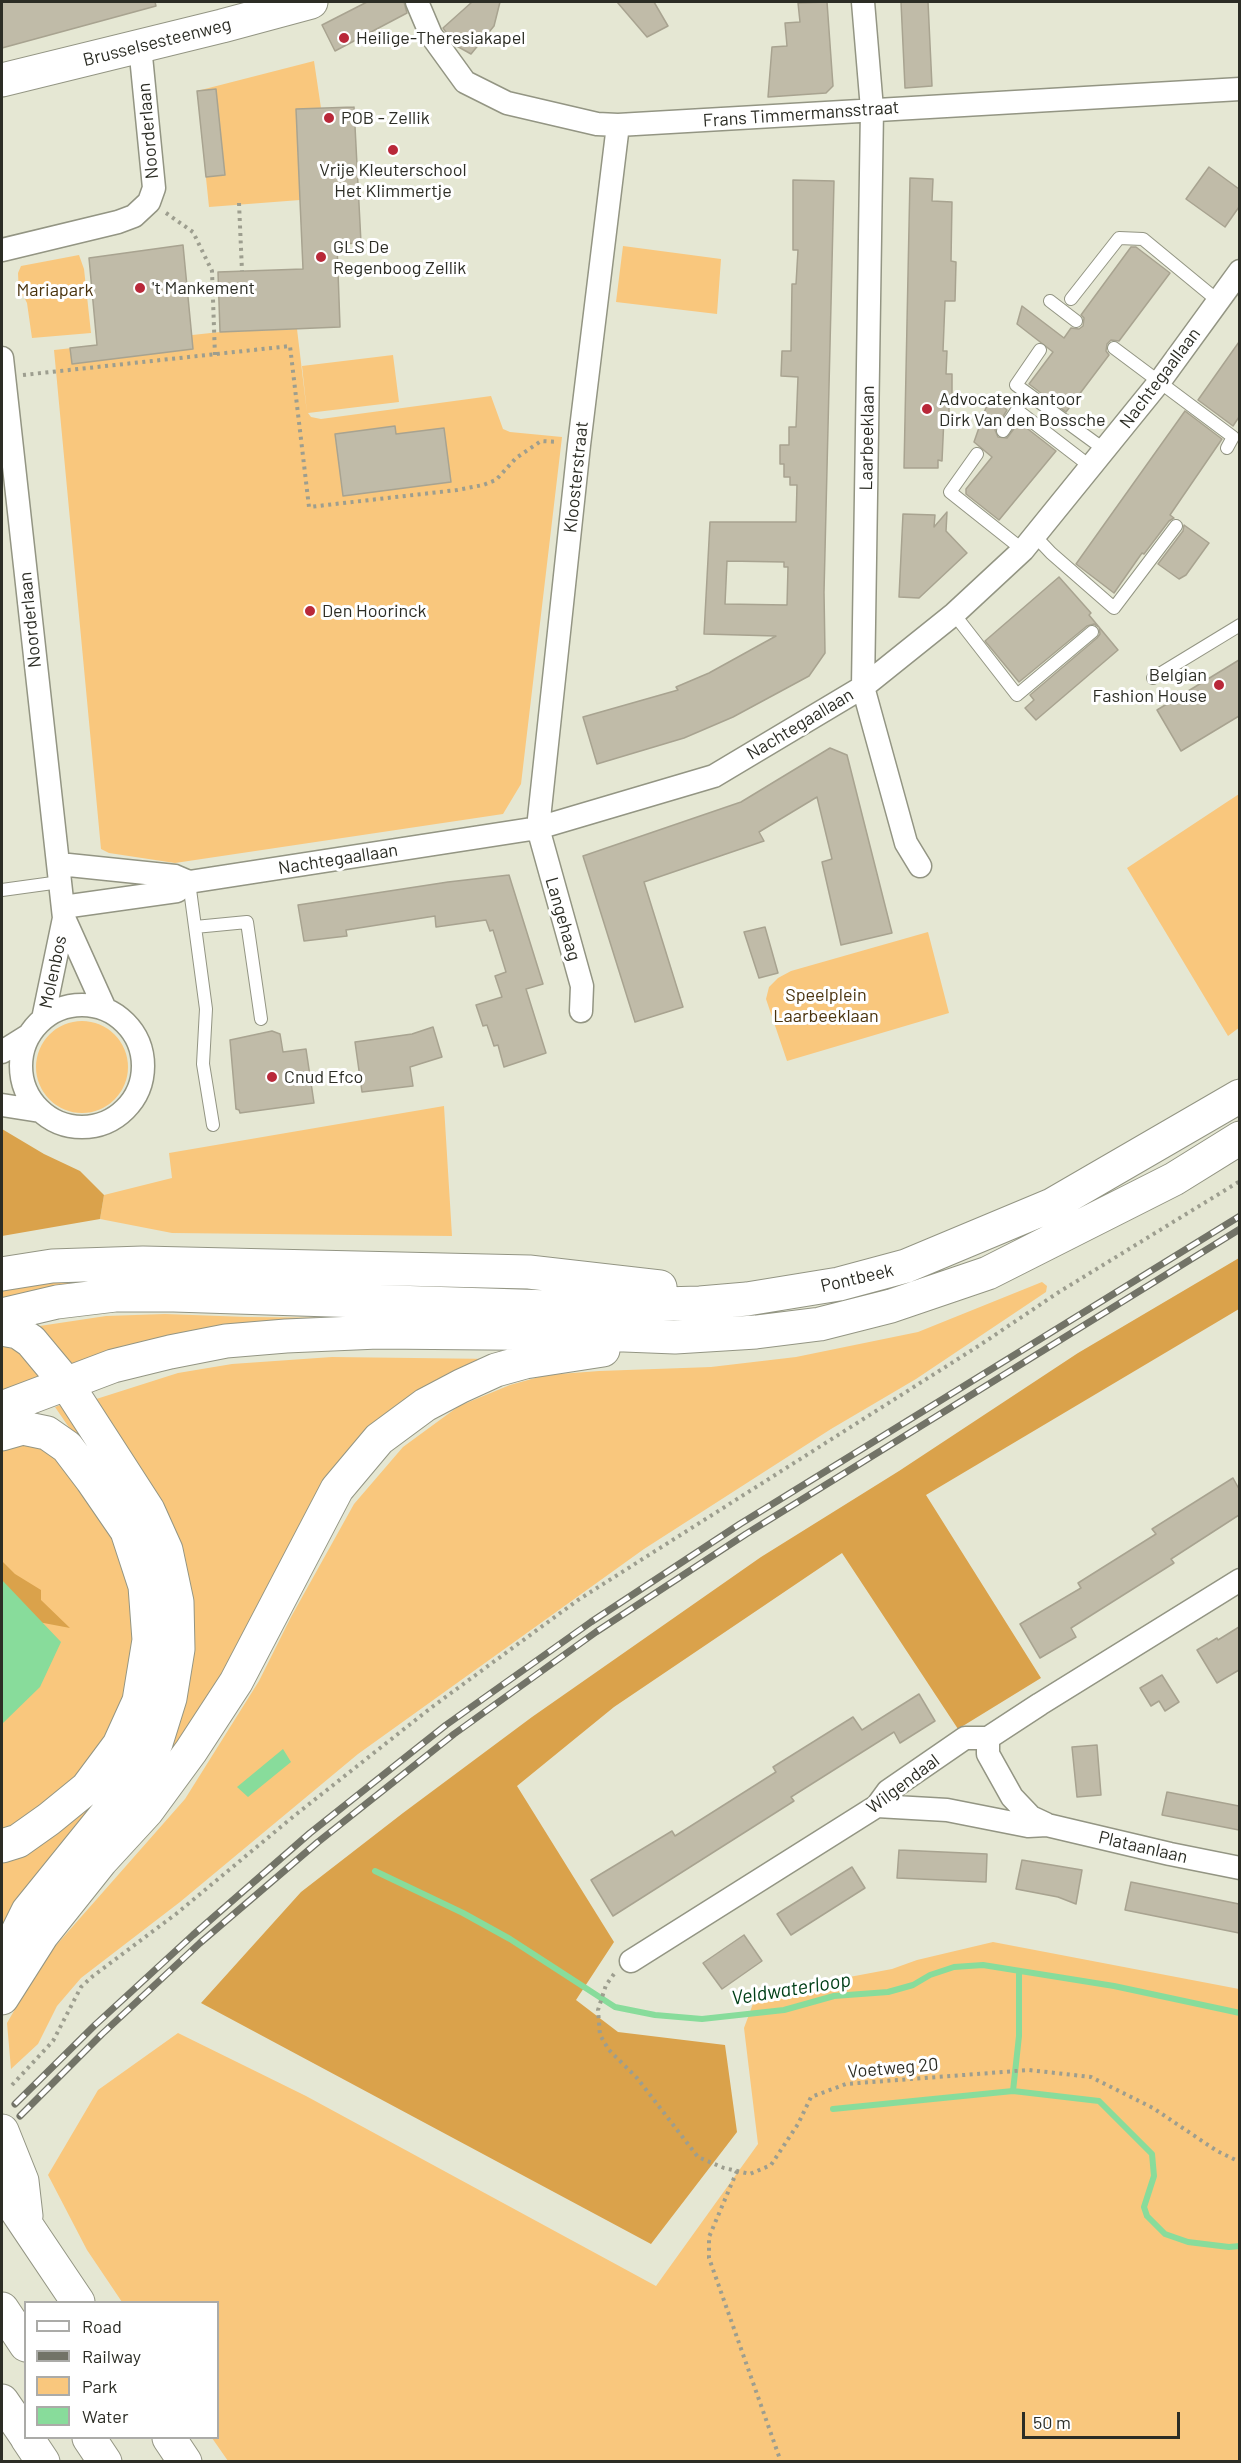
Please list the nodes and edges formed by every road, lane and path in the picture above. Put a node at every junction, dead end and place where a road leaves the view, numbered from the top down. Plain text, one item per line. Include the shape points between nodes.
1 (311, 2) edge
2 (417, 2) edge
3 (863, 2) edge
4 (140, 46) junction
5 (2, 80) edge
6 (1239, 89) edge
7 (872, 109) junction
8 (618, 125) junction
9 (149, 202) junction
10 (239, 203) dead end
11 (2, 250) edge
12 (242, 271) dead end
13 (1239, 271) edge
14 (1071, 299) dead end
15 (1217, 300) junction
16 (1050, 301) dead end
17 (1076, 321) dead end
18 (1114, 348) dead end
19 (1040, 350) dead end
20 (215, 356) junction
21 (2, 368) edge
22 (1160, 381) junction
23 (1003, 431) dead end
24 (579, 445) junction
25 (1227, 447) dead end
26 (977, 454) dead end
27 (1098, 459) junction
28 (1176, 526) dead end
29 (1029, 543) junction
30 (12, 557) edge
31 (954, 614) junction
32 (1239, 625) edge
33 (1092, 632) dead end
34 (1153, 678) dead end
35 (863, 687) junction
36 (537, 828) junction
37 (920, 866) dead end
38 (59, 873) junction
39 (189, 882) junction
40 (2, 890) edge
41 (64, 913) junction
42 (195, 927) junction
43 (105, 1009) junction
44 (581, 1011) dead end
45 (261, 1018) dead end
46 (36, 1027) junction
47 (2, 1052) edge
48 (1239, 1096) edge
49 (2, 1105) edge
50 (40, 1112) junction
51 (213, 1125) dead end
52 (1239, 1138) edge
53 (1239, 1181) edge
54 (2, 1274) edge
55 (700, 1303) junction
56 (2, 1315) edge
57 (2, 1329) edge
58 (675, 1336) junction
59 (66, 1383) junction
60 (2, 1408) edge
61 (2, 1434) edge
62 (1239, 1580) edge
63 (988, 1738) junction
64 (877, 1806) junction
65 (1047, 1825) junction
66 (2, 1846) edge
67 (1239, 1868) edge
68 (631, 1961) dead end
69 (2, 1964) edge
70 (606, 1985) dead end
71 (2, 1998) edge
72 (12, 2085) dead end
73 (2, 2131) edge
74 (1239, 2162) edge
75 (736, 2171) junction
76 (2, 2189) edge
77 (27, 2226) junction
78 (77, 2301) edge
79 (2, 2309) edge
80 (24, 2342) edge
81 (2, 2401) edge
82 (24, 2434) edge
83 (27, 2439) edge
84 (90, 2439) edge
85 (170, 2439) edge
86 (43, 2462) edge
87 (105, 2462) edge
88 (185, 2462) edge
89 (781, 2462) edge

1 - 4 main road, Brusselsesteenweg
2 - 8 street, Frans Timmermansstraat via 431,35 465,82 519,106
3 - 7 street, Laarbeeklaan
4 - 5 main road, Brusselsesteenweg
4 - 9 street, Noorderlaan via 154,188
6 - 7 street, Frans Timmermansstraat
7 - 8 street, Frans Timmermansstraat
7 - 35 street, Laarbeeklaan
8 - 24 street, Kloosterstraat
9 - 11 street, Noorderlaan via 134,216 118,222
9 - 20 path via 193,232 212,271
10 - 12 path
13 - 15 street, Nachtegaallaan
14 - 15 lane via 1119,238 1143,239
15 - 22 street, Nachtegaallaan
16 - 17 lane
18 - 22 lane
19 - 27 lane via 1016,386
20 - 21 path
20 - 24 path via 290,346 309,507 483,485 496,480 516,458 541,441
21 - 30 street, Noorderlaan
22 - 25 lane via 1233,437
22 - 27 street, Nachtegaallaan
23 - 27 lane via 1017,410
24 - 36 street, Kloosterstraat
26 - 29 lane via 950,492
27 - 29 street, Nachtegaallaan
28 - 29 lane via 1114,608 1051,553
29 - 31 street, Nachtegaallaan
30 - 38 street, Noorderlaan
31 - 33 lane via 1017,695
31 - 35 street, Nachtegaallaan
32 - 34 lane
35 - 36 street, Nachtegaallaan via 714,776
35 - 37 street, Laarbeeklaan via 906,843
36 - 39 street, Nachtegaallaan
36 - 44 street, Langehaag via 582,986
38 - 39 street, Nachtegaallaan via 175,876
38 - 40 lane
38 - 41 street, Noorderlaan
39 - 41 street, Nachtegaallaan via 177,891
39 - 42 lane
41 - 43 street, Molenbos
41 - 46 street, Molenbos
42 - 45 lane via 246,922
42 - 51 lane via 206,1009 203,1064
43 - 46 street, Molenbos via 83,1005 62,1008
43 - 50 street, Molenbos via 123,1020 136,1037 143,1058 139,1089 128,1107 111,1120 79,1128 58,1123
46 - 47 street, Molenbos
46 - 50 street, Molenbos via 21,1055 22,1079
48 - 55 main road, Pontbeek via 1052,1205 906,1266 839,1284
49 - 50 street, Molenbos
52 - 58 main road via 1174,1179 988,1273 891,1306 820,1323 756,1332
53 - 72 path via 579,1600 432,1707 176,1914 93,1976 81,1987 53,2041
54 - 55 main road via 52,1266 143,1263 529,1272 660,1287
55 - 56 main road, Pontbeek via 550,1307 115,1295 57,1302
57 - 59 main road via 18,1332 32,1341
58 - 59 main road via 390,1332 286,1336 226,1341 170,1352
58 - 71 main road via 496,1370 425,1405 379,1439 337,1490 236,1682 191,1751 147,1811 42,1935
59 - 60 main road
59 - 69 main road via 148,1510 166,1550 177,1602 178,1649 170,1698 156,1743 125,1791 28,1911
61 - 66 main road via 23,1428 47,1433 67,1447 92,1480 127,1531 145,1586 149,1640 139,1701 119,1745 87,1788 18,1841
62 - 63 street, Wilgendaal
63 - 64 street, Wilgendaal via 965,1738 888,1791
63 - 65 street, Plataanlaan via 988,1754 1012,1797 1031,1817
64 - 65 street, Plataanlaan via 947,1810 1028,1826
64 - 68 street, Wilgendaal
65 - 67 street, Plataanlaan
70 - 75 path, Voetweg 20 via 598,2020 600,2035 609,2050 638,2078 698,2157
73 - 77 main road via 22,2181
74 - 75 path, Voetweg 20 via 1153,2108 1091,2077 1022,2071 846,2084 811,2097 771,2165 750,2174
75 - 89 path via 709,2237 709,2258
76 - 77 main road
77 - 78 main road
79 - 80 main road
81 - 82 main road
83 - 86 main road
84 - 87 main road
85 - 88 main road

